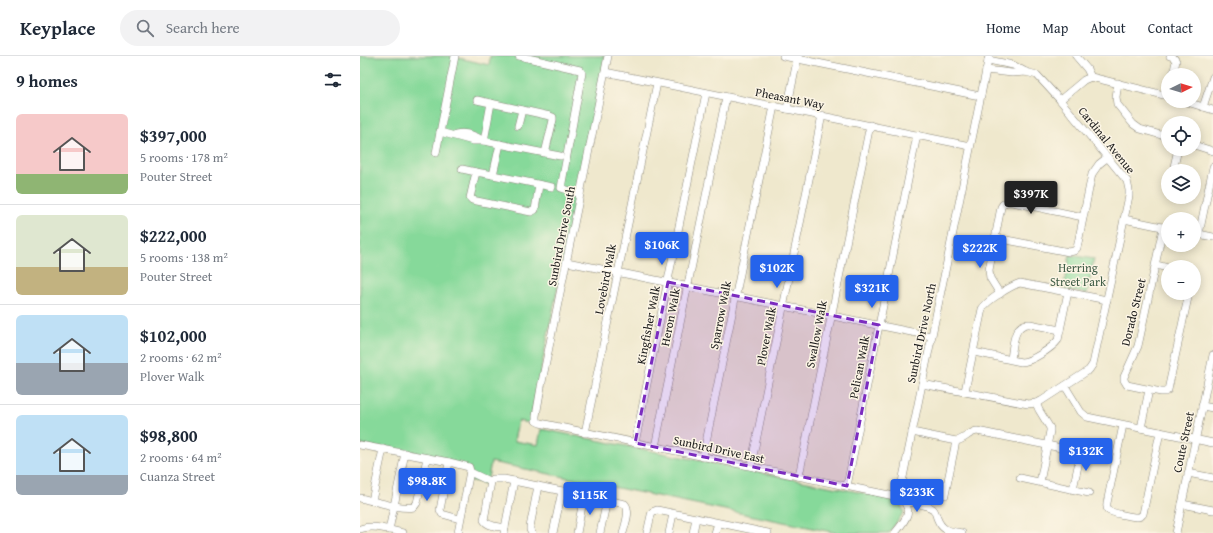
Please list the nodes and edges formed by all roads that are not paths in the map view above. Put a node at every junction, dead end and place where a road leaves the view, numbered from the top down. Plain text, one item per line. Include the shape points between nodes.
1 (455, 56) edge
2 (518, 56) edge
3 (608, 56) edge
4 (783, 56) edge
5 (1076, 56) edge
6 (1170, 56) edge
7 (797, 58) edge
8 (988, 58) edge
9 (1175, 68) edge
10 (986, 70) junction
11 (605, 72) junction
12 (1026, 72) junction
13 (1091, 77) junction
14 (1213, 77) edge
15 (656, 83) junction
16 (1118, 83) junction
17 (706, 93) junction
18 (1161, 94) edge
19 (980, 96) junction
20 (726, 97) junction
21 (477, 100) dead end
22 (1060, 100) junction
23 (491, 103) junction
24 (774, 106) junction
25 (1203, 107) joint
26 (787, 109) junction
27 (522, 110) junction
28 (1213, 110) edge
29 (822, 115) junction
30 (870, 125) junction
31 (518, 126) dead end
32 (440, 132) junction
33 (1161, 135) edge
34 (917, 136) junction
35 (484, 141) junction
36 (500, 144) junction
37 (970, 146) junction
38 (1201, 147) edge
39 (1213, 151) edge
40 (436, 153) dead end
41 (545, 153) junction
42 (560, 156) dead end
43 (1108, 157) junction
44 (1213, 167) edge
45 (462, 169) dead end
46 (476, 172) junction
47 (493, 175) junction
48 (539, 185) junction
49 (552, 187) dead end
50 (580, 194) junction
51 (1210, 196) edge
52 (1083, 217) junction
53 (1124, 219) junction
54 (1201, 222) edge
55 (1161, 227) edge
56 (1201, 235) edge
57 (1213, 237) edge
58 (996, 238) junction
59 (1161, 246) edge
60 (567, 262) junction
61 (1156, 265) junction
62 (1161, 266) edge
63 (617, 272) junction
64 (668, 282) junction
65 (688, 286) junction
66 (1068, 292) junction
67 (1000, 294) junction
68 (736, 296) junction
69 (1107, 300) junction
70 (1188, 300) edge
71 (784, 306) junction
72 (831, 316) junction
73 (879, 325) junction
74 (1060, 330) junction
75 (931, 336) junction
76 (974, 352) junction
77 (1213, 354) edge
78 (1011, 359) junction
79 (1211, 374) edge
80 (922, 384) junction
81 (1065, 386) junction
82 (1149, 390) junction
83 (965, 391) junction
84 (1036, 403) junction
85 (1202, 406) junction
86 (1213, 408) edge
87 (536, 421) joint
88 (1123, 425) junction
89 (1141, 428) junction
90 (912, 432) junction
91 (1160, 432) junction
92 (585, 433) junction
93 (1195, 439) junction
94 (956, 441) junction
95 (635, 443) junction
96 (1213, 443) edge
97 (360, 444) edge
98 (1047, 445) junction
99 (655, 447) junction
100 (383, 449) junction
101 (1081, 452) junction
102 (405, 453) junction
103 (1096, 455) dead end
104 (703, 457) junction
105 (427, 458) junction
106 (449, 462) junction
107 (751, 466) junction
108 (470, 472) junction
109 (1188, 473) junction
110 (799, 476) junction
111 (1020, 478) dead end
112 (1213, 478) edge
113 (514, 481) junction
114 (492, 482) junction
115 (1040, 482) junction
116 (538, 486) junction
117 (847, 486) junction
118 (1073, 489) junction
119 (562, 491) junction
120 (1089, 493) dead end
121 (584, 495) junction
122 (945, 495) dead end
123 (899, 497) junction
124 (360, 498) edge
125 (607, 500) junction
126 (372, 501) junction
127 (905, 501) junction
128 (1182, 504) junction
129 (394, 506) junction
130 (1213, 510) edge
131 (673, 514) junction
132 (696, 518) junction
133 (460, 519) junction
134 (718, 523) junction
135 (360, 530) edge
136 (389, 530) junction
137 (505, 530) edge
138 (739, 530) edge
139 (403, 533) edge
140 (458, 533) edge
141 (532, 533) edge
142 (554, 533) edge
143 (577, 533) edge
144 (600, 533) edge
145 (623, 533) edge
146 (647, 533) edge
147 (669, 533) edge
148 (693, 533) edge
149 (715, 533) edge
150 (764, 533) edge
151 (895, 533) edge
152 (962, 533) edge
153 (1176, 533) edge

1 - 32 street
2 - 50 street via 580,70 582,73 561,188
3 - 11 street, Sunbird Drive South
4 - 7 street
5 - 13 street
6 - 9 street via 1176,61
7 - 19 street
7 - 26 street
8 - 10 street, Sunbird Drive North
8 - 12 street, Cardinal Avenue via 1013,65
10 - 12 street, Cardinal Avenue
10 - 19 street, Sunbird Drive North
11 - 15 street, Pheasant Way
11 - 50 street, Sunbird Drive South
12 - 22 street, Cardinal Avenue via 1040,78
13 - 16 street
13 - 22 street
14 - 25 street
15 - 17 street, Pheasant Way
15 - 63 street, Lovebird Walk
16 - 18 street
16 - 33 street via 1117,104 1133,124 1140,129
17 - 20 street, Pheasant Way
17 - 64 street, Kingfisher Walk
19 - 37 street, Sunbird Drive North
20 - 24 street, Pheasant Way
20 - 65 street, Heron Walk
21 - 23 street
22 - 43 street, Cardinal Avenue
23 - 27 street
23 - 35 street
24 - 26 street, Pheasant Way
24 - 68 street, Sparrow Walk
25 - 28 street
26 - 29 street, Pheasant Way
27 - 31 street
27 - 41 street via 553,117
29 - 30 street, Pheasant Way
29 - 71 street, Plover Walk
30 - 34 street, Pheasant Way
30 - 72 street, Swallow Walk
32 - 35 street via 473,141
32 - 40 street
34 - 37 street, Pheasant Way
34 - 73 street, Pelican Walk
35 - 36 street
36 - 41 street
36 - 47 street
37 - 75 street, Sunbird Drive North
38 - 39 street
41 - 42 street
43 - 52 street via 1092,174
43 - 53 street, Cardinal Avenue via 1128,185 1129,196
44 - 51 street
45 - 46 street
46 - 47 street
46 - 48 street via 470,198 472,200 532,212 536,206
47 - 48 street
48 - 49 street
50 - 60 street, Sunbird Drive South
51 - 54 street
52 - 58 street via 1077,248 1073,252
52 - 58 street via 1008,201 1002,207
53 - 55 street
53 - 69 street, Cardinal Avenue
56 - 57 street
58 - 67 street via 989,275
59 - 61 street, Dorado Street
60 - 63 street
60 - 87 street, Sunbird Drive South
61 - 62 street
61 - 82 street, Dorado Street via 1138,346 1124,377 1125,383 1129,386
63 - 64 street
63 - 92 street, Lovebird Walk
64 - 65 street
64 - 95 street, Kingfisher Walk
65 - 68 street
65 - 99 street, Heron Walk
66 - 67 street via 1020,283
66 - 69 street
66 - 74 street
67 - 76 street via 982,309
68 - 71 street
68 - 104 street, Sparrow Walk
69 - 81 street, Cardinal Avenue via 1093,364 1089,370
70 - 82 street via 1170,387 1164,392
71 - 72 street
71 - 107 street, Plover Walk
72 - 73 street
72 - 110 street, Swallow Walk
73 - 75 street
73 - 117 street, Pelican Walk
74 - 78 street via 1055,344 1033,359 1024,362
74 - 78 street via 1026,323 1021,325 1016,334
75 - 80 street, Sunbird Drive North
76 - 78 street
76 - 83 street
77 - 79 street, Coute Street
79 - 85 street, Coute Street
80 - 83 street
80 - 90 street, Sunbird Drive North
81 - 84 street, Cardinal Avenue
81 - 88 street via 1087,417
82 - 89 street
83 - 84 street via 1028,404
84 - 98 street via 1050,428
85 - 86 street
85 - 93 street, Coute Street
87 - 92 street, Sunbird Drive East
88 - 89 street
88 - 91 street via 1107,506 1116,513 1137,517 1143,514
89 - 91 street
90 - 94 street
90 - 123 street, Sunbird Drive North
91 - 93 street
92 - 95 street, Sunbird Drive East
93 - 96 street
93 - 109 street, Coute Street
94 - 98 street via 977,431
94 - 122 street
95 - 99 street, Sunbird Drive East
97 - 100 street
98 - 101 street
98 - 115 street
99 - 104 street, Sunbird Drive East
100 - 102 street
100 - 126 street
101 - 103 street
101 - 118 street
102 - 105 street
102 - 129 street
104 - 107 street, Sunbird Drive East
105 - 106 street
105 - 129 street via 416,505 412,508
106 - 108 street via 469,467
106 - 133 street via 440,510 442,514
107 - 110 street, Sunbird Drive East
108 - 114 street
108 - 133 street
109 - 112 street
109 - 128 street, Coute Street
110 - 117 street, Sunbird Drive East
111 - 115 street
113 - 114 street via 498,478
113 - 116 street
113 - 137 street
114 - 137 street via 484,520
115 - 118 street
116 - 119 street
116 - 141 street via 530,527
117 - 123 street, Sunbird Drive East
118 - 120 street
119 - 121 street
119 - 142 street
121 - 125 street
121 - 143 street
123 - 127 street
124 - 126 street
125 - 144 street
125 - 145 street via 627,506
126 - 129 street
127 - 151 street via 908,507 906,518
127 - 152 street via 933,509 944,528
128 - 130 street
128 - 153 street, Coute Street
129 - 136 street
131 - 132 street
131 - 146 street via 657,510 652,512
131 - 147 street
132 - 134 street
132 - 148 street
133 - 140 street
134 - 138 street
134 - 149 street
135 - 136 street via 368,527
136 - 139 street
138 - 150 street

